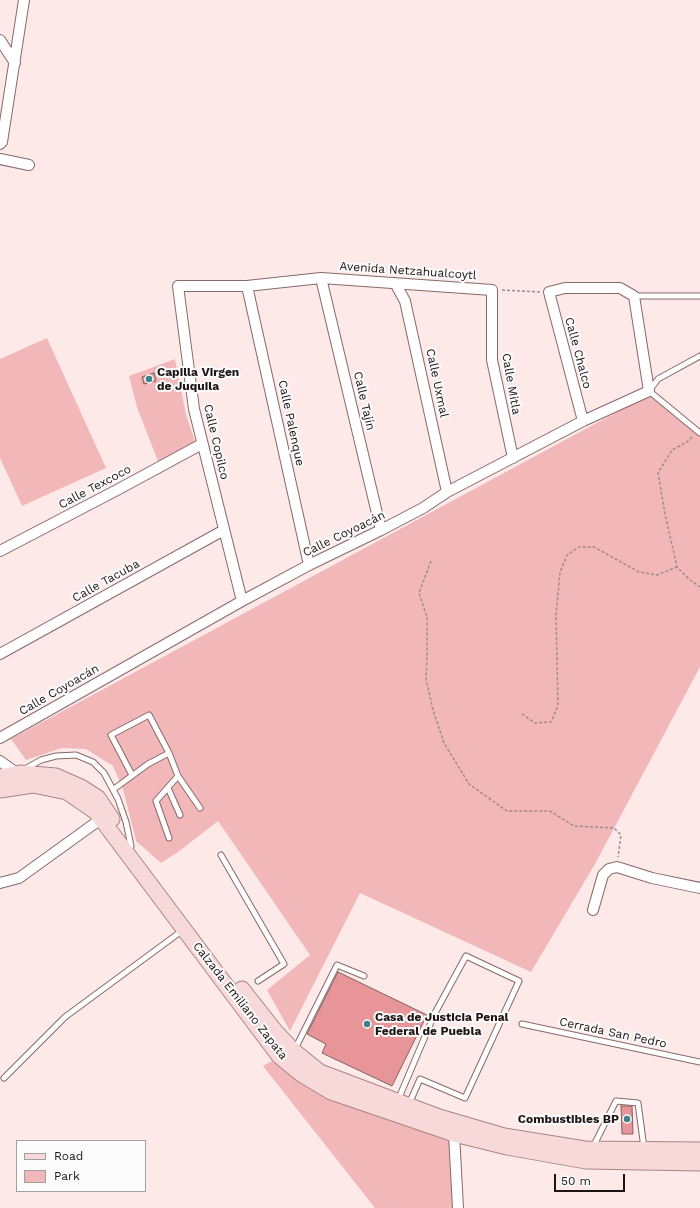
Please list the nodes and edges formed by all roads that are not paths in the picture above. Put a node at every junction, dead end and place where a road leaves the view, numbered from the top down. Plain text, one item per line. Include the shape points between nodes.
1 (24, 0) edge
2 (0, 40) edge
3 (14, 63) junction
4 (1, 142) edge
5 (0, 159) edge
6 (29, 165) dead end
7 (321, 278) junction
8 (395, 283) junction
9 (178, 286) joint
10 (248, 286) junction
11 (492, 290) joint
12 (634, 296) junction
13 (700, 296) edge
14 (700, 356) edge
15 (649, 391) junction
16 (583, 421) junction
17 (698, 432) edge
18 (202, 444) junction
19 (513, 458) junction
20 (447, 492) junction
21 (224, 530) junction
22 (381, 530) junction
23 (0, 551) edge
24 (309, 565) junction
25 (242, 601) junction
26 (0, 654) edge
27 (0, 738) edge
28 (169, 752) junction
29 (0, 761) edge
30 (19, 774) junction
31 (132, 775) junction
32 (178, 776) junction
33 (0, 777) edge
34 (168, 788) junction
35 (114, 789) junction
36 (0, 790) edge
37 (200, 808) dead end
38 (110, 812) junction
39 (180, 815) dead end
40 (169, 838) dead end
41 (221, 855) dead end
42 (0, 883) edge
43 (700, 888) edge
44 (593, 910) dead end
45 (184, 930) junction
46 (364, 976) dead end
47 (258, 980) dead end
48 (522, 1024) dead end
49 (294, 1051) junction
50 (700, 1062) edge
51 (4, 1078) dead end
52 (403, 1103) junction
53 (454, 1134) junction
54 (592, 1149) junction
55 (644, 1149) junction
56 (700, 1150) edge
57 (700, 1163) edge
58 (458, 1208) edge

1 - 3 street
2 - 3 street
3 - 4 street
5 - 6 street
7 - 8 street, Avenida Netzahualcoytl
7 - 10 street, Avenida Netzahualcoytl
7 - 22 street, Calle Tajín
8 - 11 street, Avenida Netzahualcoytl
8 - 20 street, Calle Uxmal via 405,301
9 - 10 street, Avenida Netzahualcoytl
9 - 18 street, Calle Copilco via 194,409
10 - 24 street, Calle Palenque
11 - 19 street, Calle Mitla via 492,360
12 - 13 lane
12 - 15 street
12 - 16 street, Calle Chalco via 620,288 566,288 549,292
14 - 15 lane, Calle Coyoacán via 658,379
15 - 16 street, Calle Coyoacán
15 - 17 lane
16 - 19 street, Calle Coyoacán
18 - 21 street, Calle Copilco
18 - 23 street, Calle Texcoco
19 - 20 street, Calle Coyoacán
20 - 22 street, Calle Coyoacán
21 - 25 street, Calle Copilco
21 - 26 street, Calle Tacuba
22 - 24 street, Calle Coyoacán
24 - 25 street, Calle Coyoacán
25 - 27 street, Calle Coyoacán
28 - 31 lane
28 - 31 lane via 149,715 111,735
28 - 32 lane
29 - 30 street
30 - 33 main road, Calzada Emiliano Zapata
30 - 35 lane via 49,757 76,755 88,759 99,767
30 - 38 main road, Calzada Emiliano Zapata via 56,776 98,798
31 - 35 lane
32 - 34 lane
32 - 37 lane
34 - 39 lane
34 - 40 lane via 156,801
35 - 38 lane
36 - 38 main road, Calzada Emiliano Zapata via 32,784 67,792 96,812
38 - 42 street via 19,878
38 - 45 main road, Calzada Emiliano Zapata
38 - 49 main road, Calzada Emiliano Zapata via 131,846 196,933
41 - 47 lane via 284,964
43 - 44 street via 613,868 603,875
45 - 51 lane via 65,1016
45 - 53 main road, Calzada Emiliano Zapata via 279,1056 301,1074 332,1092
46 - 49 lane via 337,965
48 - 50 lane, Cerrada San Pedro
49 - 52 main road, Calzada Emiliano Zapata via 320,1072
52 - 52 lane via 420,1079 465,1098 519,982 466,956 435,1013
52 - 54 main road, Calzada Emiliano Zapata via 439,1117 504,1136
53 - 57 main road, Calzada Emiliano Zapata via 507,1147 586,1161
53 - 58 street
54 - 55 main road, Calzada Emiliano Zapata
54 - 55 lane via 616,1101 638,1103
55 - 56 main road, Calzada Emiliano Zapata

